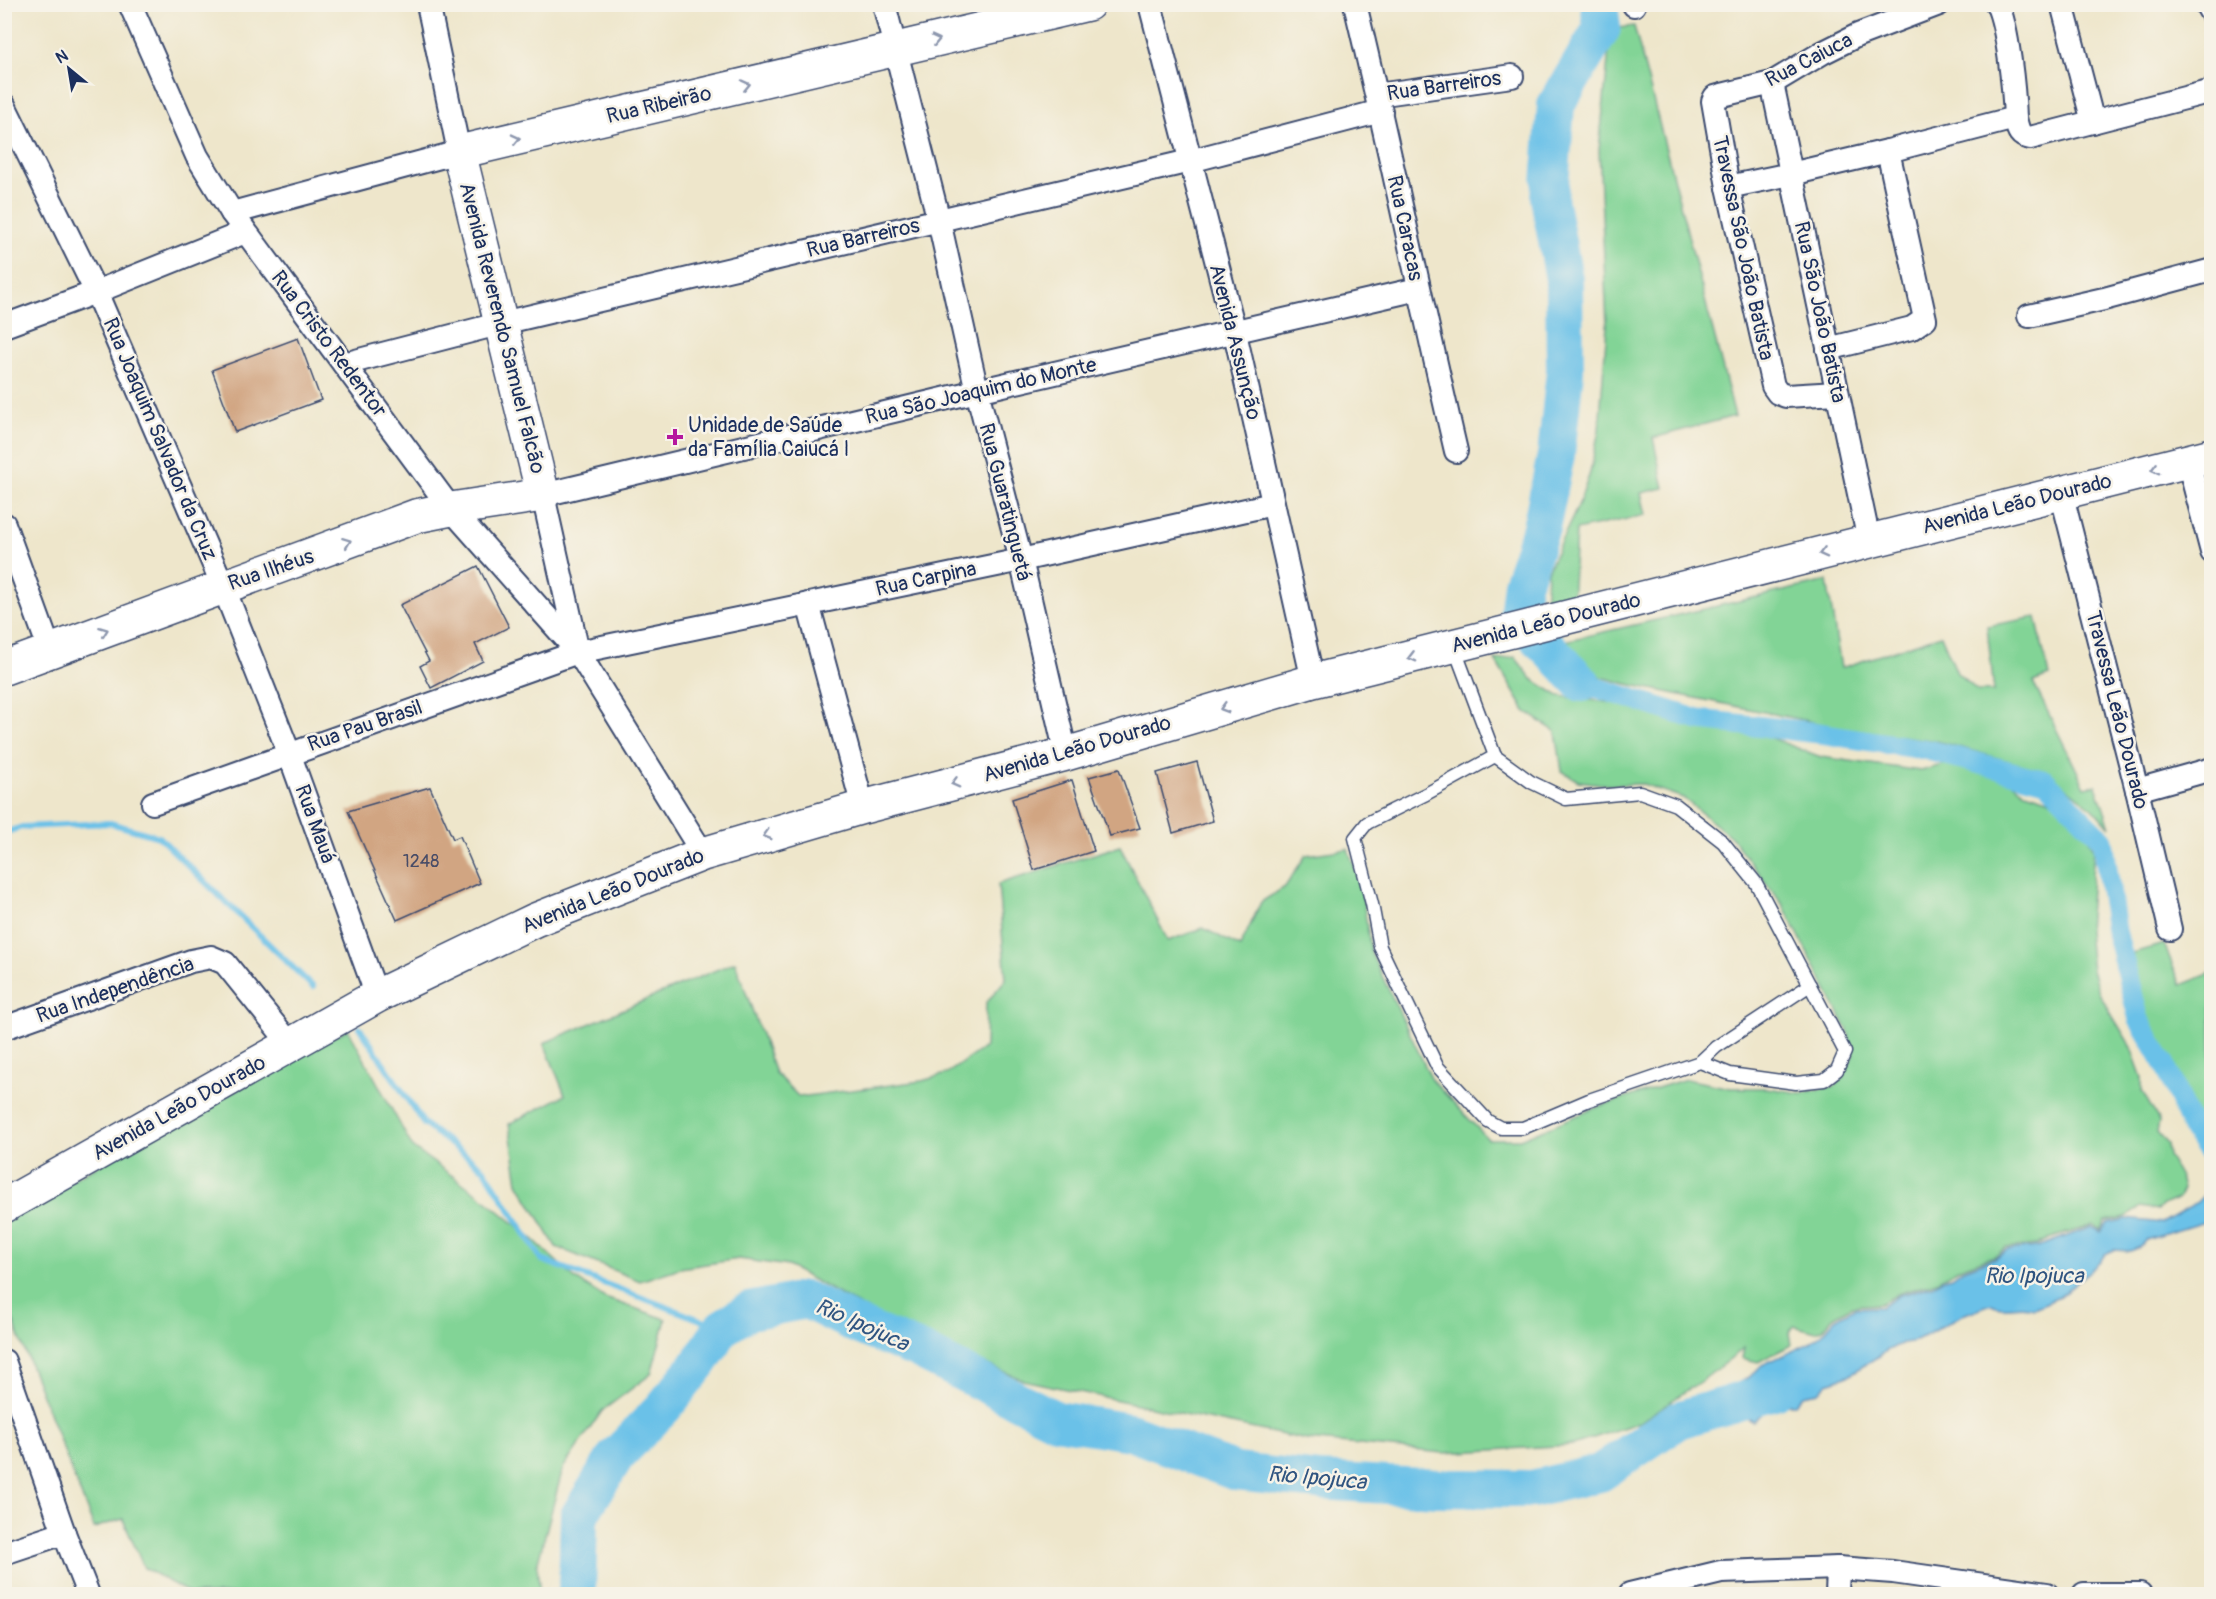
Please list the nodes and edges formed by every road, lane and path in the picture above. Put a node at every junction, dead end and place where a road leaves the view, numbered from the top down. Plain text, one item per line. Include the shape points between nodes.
1 (130, 4) edge
2 (428, 4) edge
3 (884, 4) edge
4 (1088, 4) edge
5 (1150, 4) edge
6 (1354, 4) edge
7 (1939, 4) edge
8 (1997, 4) edge
9 (2062, 4) edge
10 (2206, 4) edge
11 (2211, 14) edge
12 (894, 50) junction
13 (1512, 76) dead end
14 (1772, 83) junction
15 (2211, 91) edge
16 (1713, 101) joint
17 (1379, 103) junction
18 (4, 105) edge
19 (2015, 118) junction
20 (2093, 122) junction
21 (1887, 151) junction
22 (459, 152) junction
23 (1190, 161) junction
24 (1791, 174) junction
25 (1728, 187) junction
26 (232, 213) junction
27 (939, 221) junction
28 (245, 232) junction
29 (2211, 270) edge
30 (1418, 289) junction
31 (96, 292) junction
32 (2029, 316) dead end
33 (502, 322) junction
34 (4, 326) edge
35 (1234, 333) junction
36 (1828, 349) junction
37 (344, 364) junction
38 (977, 391) junction
39 (1837, 393) junction
40 (1456, 451) dead end
41 (2200, 458) edge
42 (2061, 492) junction
43 (543, 495) junction
44 (1273, 504) junction
45 (451, 509) junction
46 (4, 524) edge
47 (1869, 541) junction
48 (2211, 552) edge
49 (1021, 560) junction
50 (223, 586) junction
51 (808, 604) junction
52 (1453, 646) junction
53 (50, 651) junction
54 (578, 652) junction
55 (4, 668) edge
56 (1313, 681) junction
57 (289, 753) junction
58 (1066, 754) junction
59 (1495, 756) junction
60 (2211, 769) edge
61 (2137, 790) junction
62 (153, 803) dead end
63 (863, 807) junction
64 (703, 854) junction
65 (2170, 929) dead end
66 (1810, 985) junction
67 (376, 996) junction
68 (4, 1028) edge
69 (291, 1045) junction
70 (1700, 1062) junction
71 (4, 1206) edge
72 (4, 1361) edge
73 (8, 1386) edge
74 (64, 1533) junction
75 (4, 1553) edge
76 (1838, 1568) junction
77 (88, 1594) edge
78 (1630, 1594) edge
79 (1837, 1594) edge
80 (2047, 1594) edge
81 (2084, 1594) edge
82 (2140, 1594) edge

1 - 26 street, Rua Cristo Redentor via 197,156
2 - 22 street, Avenida Reverendo Samuel Falcão
3 - 12 street, Rua Guaratinguetá
12 -> 4 main road, Rua Ribeirão
5 - 23 street, Avenida Assunção
6 - 17 street, Rua Caracas
7 - 14 street, Rua Caiuca via 1858,35
8 - 19 street via 2004,28
9 - 20 street
10 - 11 street
22 -> 12 main road, Rua Ribeirão
12 - 27 street, Rua Guaratinguetá
13 - 17 street, Rua Barreiros
14 - 16 street, Rua Caiuca via 1715,97
14 - 24 street, Rua São João Batista
15 - 20 street
16 - 25 street, Travessa São João Batista
17 - 23 street, Rua Barreiros
17 - 30 street, Rua Caracas
18 - 31 street, Rua Joaquim Salvador da Cruz
19 - 20 street via 2019,133 2030,138
19 - 21 street
21 - 24 street
21 - 36 street via 1924,319 1912,328
22 - 26 street, Rua Ribeirão
22 - 33 main road, Avenida Reverendo Samuel Falcão
23 - 27 street, Rua Barreiros
23 - 35 street, Avenida Assunção
24 - 25 street
24 - 36 street, Rua São João Batista
25 - 39 street, Travessa São João Batista via 1773,387 1786,396
26 - 28 street, Rua Cristo Redentor
27 - 33 street, Rua Barreiros
27 - 38 street, Rua Guaratinguetá
28 - 31 street, Rua Joaquim Salvador da Cruz
28 - 37 street, Rua Cristo Redentor
29 - 32 street
30 - 35 street, Rua São Joaquim do Monte
30 - 40 street, Rua Caracas
31 - 34 street, Rua Joaquim Salvador da Cruz
31 - 50 street, Rua Joaquim Salvador da Cruz
33 - 37 street, Rua Barreiros
33 - 43 main road, Avenida Reverendo Samuel Falcão
35 - 38 street, Rua São Joaquim do Monte
35 - 44 street, Avenida Assunção
36 - 39 street, Rua São João Batista
37 - 45 street, Rua Cristo Redentor
38 - 43 street, Rua São Joaquim do Monte
38 - 49 street, Rua Guaratinguetá
39 - 47 street, Rua São João Batista
41 -> 42 main road, Avenida Leão Dourado
41 - 48 street
42 - 47 main road, Avenida Leão Dourado
42 - 61 street, Travessa Leão Dourado
43 - 45 main road, Rua Ilhéus
43 - 54 street, Avenida Reverendo Samuel Falcão
44 - 49 street, Rua Carpina
44 - 56 street, Avenida Assunção
50 -> 45 main road, Rua Ilhéus via 416,516
45 - 54 street, Rua Cristo Redentor
46 - 53 street
47 -> 52 main road, Avenida Leão Dourado
49 - 51 street, Rua Carpina
49 - 58 street, Rua Guaratinguetá
53 -> 50 main road, Rua Ilhéus
50 - 57 street, Rua Mauá
51 - 54 street, Rua Carpina
51 - 63 street
52 -> 56 main road, Avenida Leão Dourado
52 - 59 lane
53 - 55 main road, Rua Ilhéus
54 - 57 street, Rua Pau Brasil
54 - 64 street
56 -> 58 main road, Avenida Leão Dourado
57 - 62 street, Rua Pau Brasil
57 - 67 street, Rua Mauá
58 -> 63 main road, Avenida Leão Dourado
59 - 66 lane via 1531,782 1566,799 1640,792 1676,804 1724,842 1756,883
59 - 70 lane via 1367,823 1355,838 1380,947 1437,1066 1488,1121 1501,1128 1523,1128 1589,1100
60 - 61 street
61 - 65 street, Travessa Leão Dourado
63 -> 64 main road, Avenida Leão Dourado
64 - 67 main road, Avenida Leão Dourado via 535,920
66 - 70 lane via 1716,1047
66 - 70 lane via 1845,1052 1837,1070 1824,1080 1764,1080 1730,1074
67 - 69 main road, Avenida Leão Dourado
68 - 69 street, Rua Independência via 210,957 225,963
69 - 71 main road, Avenida Leão Dourado
72 - 73 street
73 - 74 street
74 - 75 street
74 - 77 street
76 - 78 street via 1721,1572
76 - 79 street
76 - 80 street
81 - 82 street

